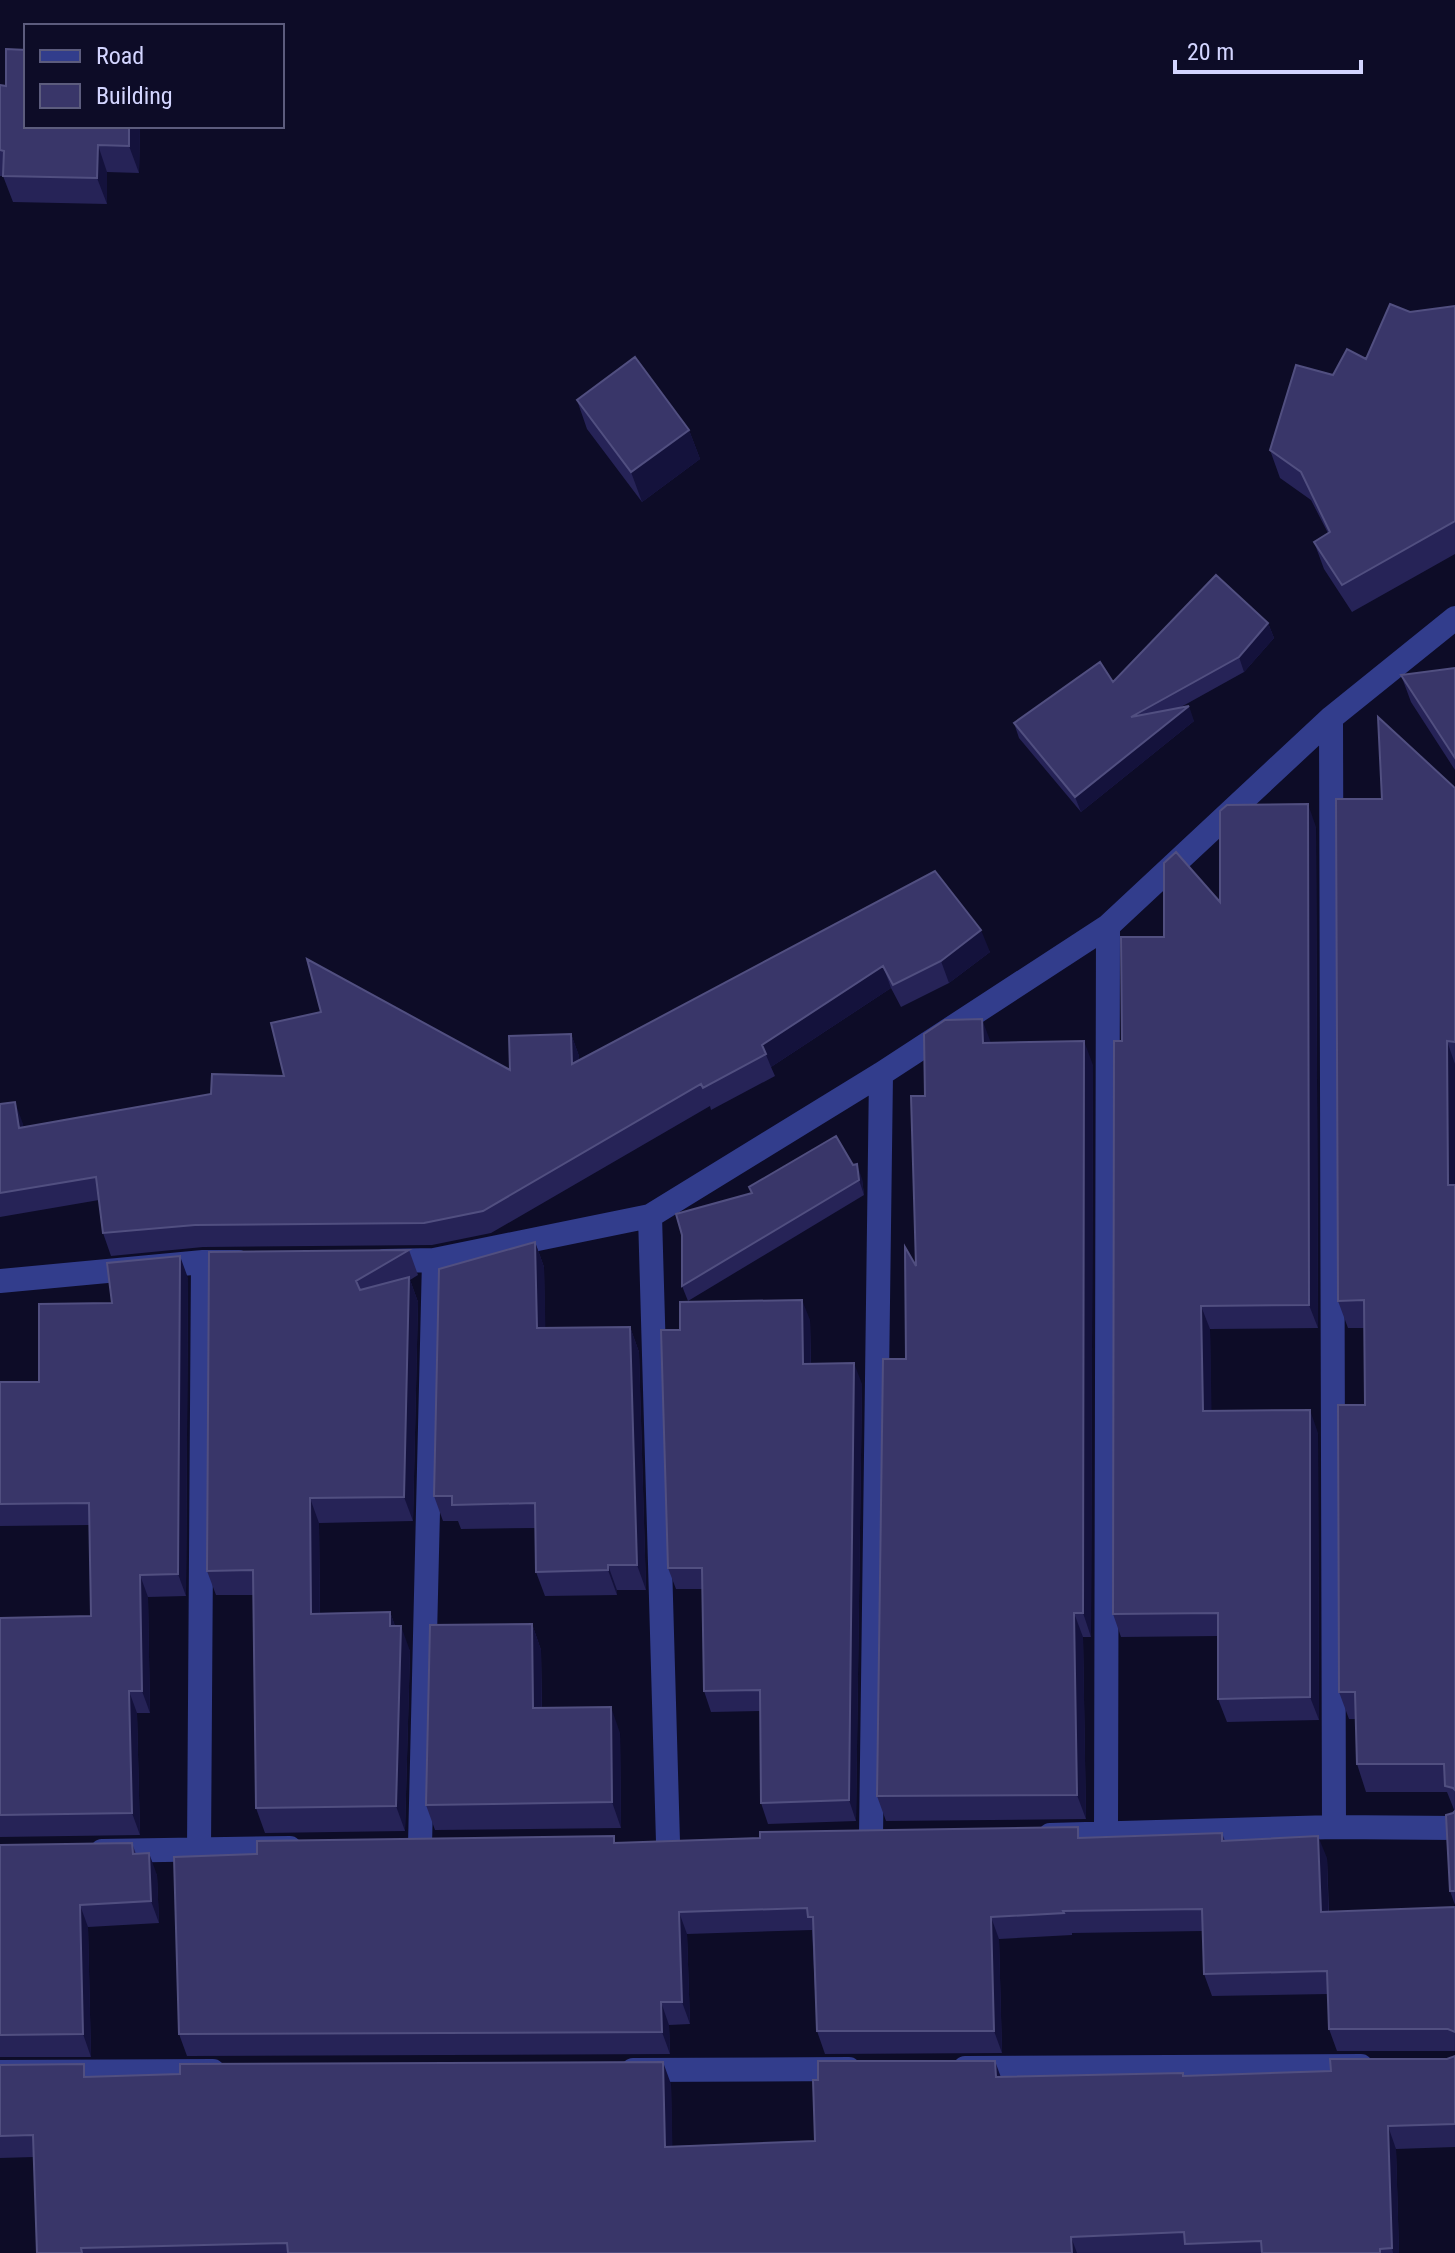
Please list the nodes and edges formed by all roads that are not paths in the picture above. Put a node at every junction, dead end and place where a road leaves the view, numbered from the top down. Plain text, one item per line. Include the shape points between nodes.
1 (1455, 618) edge
2 (1331, 718) junction
3 (1108, 926) junction
4 (881, 1074) junction
5 (650, 1216) junction
6 (434, 1260) junction
7 (357, 1261) edge
8 (203, 1262) junction
9 (265, 1262) edge
10 (0, 1281) edge
11 (1334, 1827) junction
12 (1455, 1828) edge
13 (1106, 1834) junction
14 (1028, 1835) edge
15 (871, 1836) edge
16 (668, 1842) edge
17 (420, 1845) edge
18 (309, 1847) edge
19 (199, 1850) junction
20 (76, 1851) edge
21 (1391, 2066) edge
22 (879, 2068) edge
23 (943, 2068) edge
24 (608, 2070) edge
25 (240, 2071) edge
26 (0, 2072) edge

1 - 2 street
2 - 3 street
2 - 11 street
3 - 4 street
3 - 13 street
4 - 5 street
4 - 15 street
5 - 6 street
5 - 16 street
6 - 7 street
6 - 17 street
8 - 9 street
8 - 10 street
8 - 19 street
11 - 12 street
11 - 13 street
13 - 14 street
18 - 19 street
19 - 20 street
21 - 23 street
22 - 24 street
25 - 26 street

